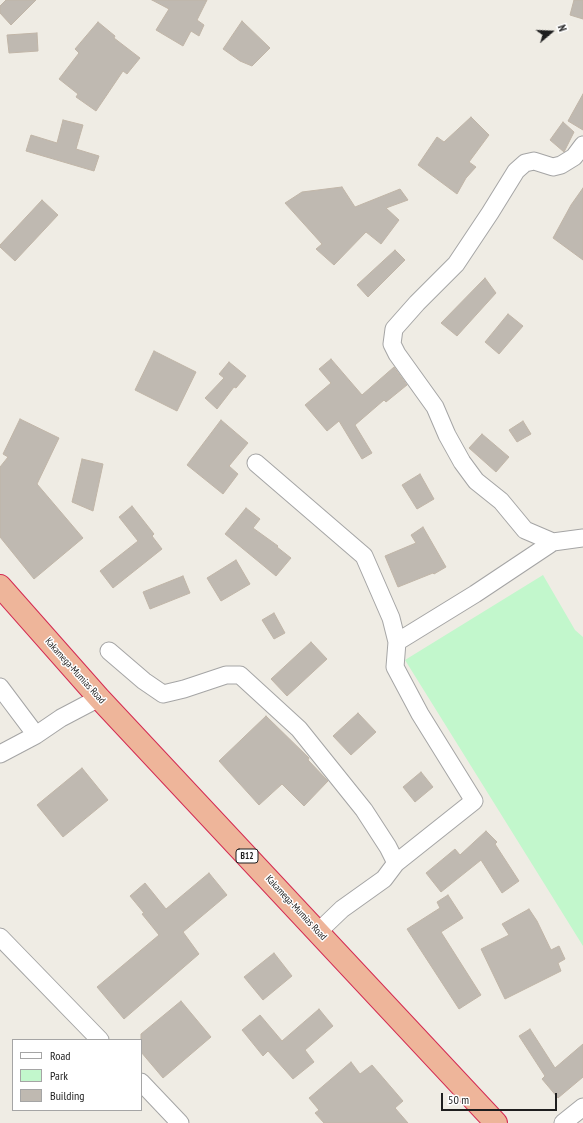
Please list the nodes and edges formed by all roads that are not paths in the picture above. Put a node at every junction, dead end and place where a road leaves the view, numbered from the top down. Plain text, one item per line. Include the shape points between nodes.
1 (583, 145) edge
2 (256, 463) dead end
3 (583, 538) edge
4 (553, 542) junction
5 (0, 586) edge
6 (397, 642) junction
7 (109, 651) dead end
8 (0, 687) edge
9 (99, 698) junction
10 (36, 735) junction
11 (0, 754) edge
12 (396, 862) junction
13 (318, 932) junction
14 (0, 937) edge
15 (99, 1039) edge
16 (142, 1083) edge
17 (583, 1107) edge
18 (180, 1123) edge
19 (496, 1123) edge
20 (563, 1123) edge

1 - 4 street via 574,157 562,165 553,167 534,161 525,163 516,171 456,264 394,329 392,344 435,407 462,462 476,481 501,501 525,530
2 - 6 street via 364,556 391,618
3 - 4 street
4 - 6 street
5 - 9 highway, Kakamega-Mumias Road / B12
6 - 12 street via 394,667 474,801
7 - 12 street via 163,694 184,690 226,675 240,675 299,729 364,810
8 - 10 street
9 - 10 street
9 - 13 highway, Kakamega-Mumias Road / B12
10 - 11 street
12 - 13 street via 384,879 342,909
13 - 19 highway, Kakamega-Mumias Road / B12
14 - 15 street
16 - 18 street
17 - 20 street

